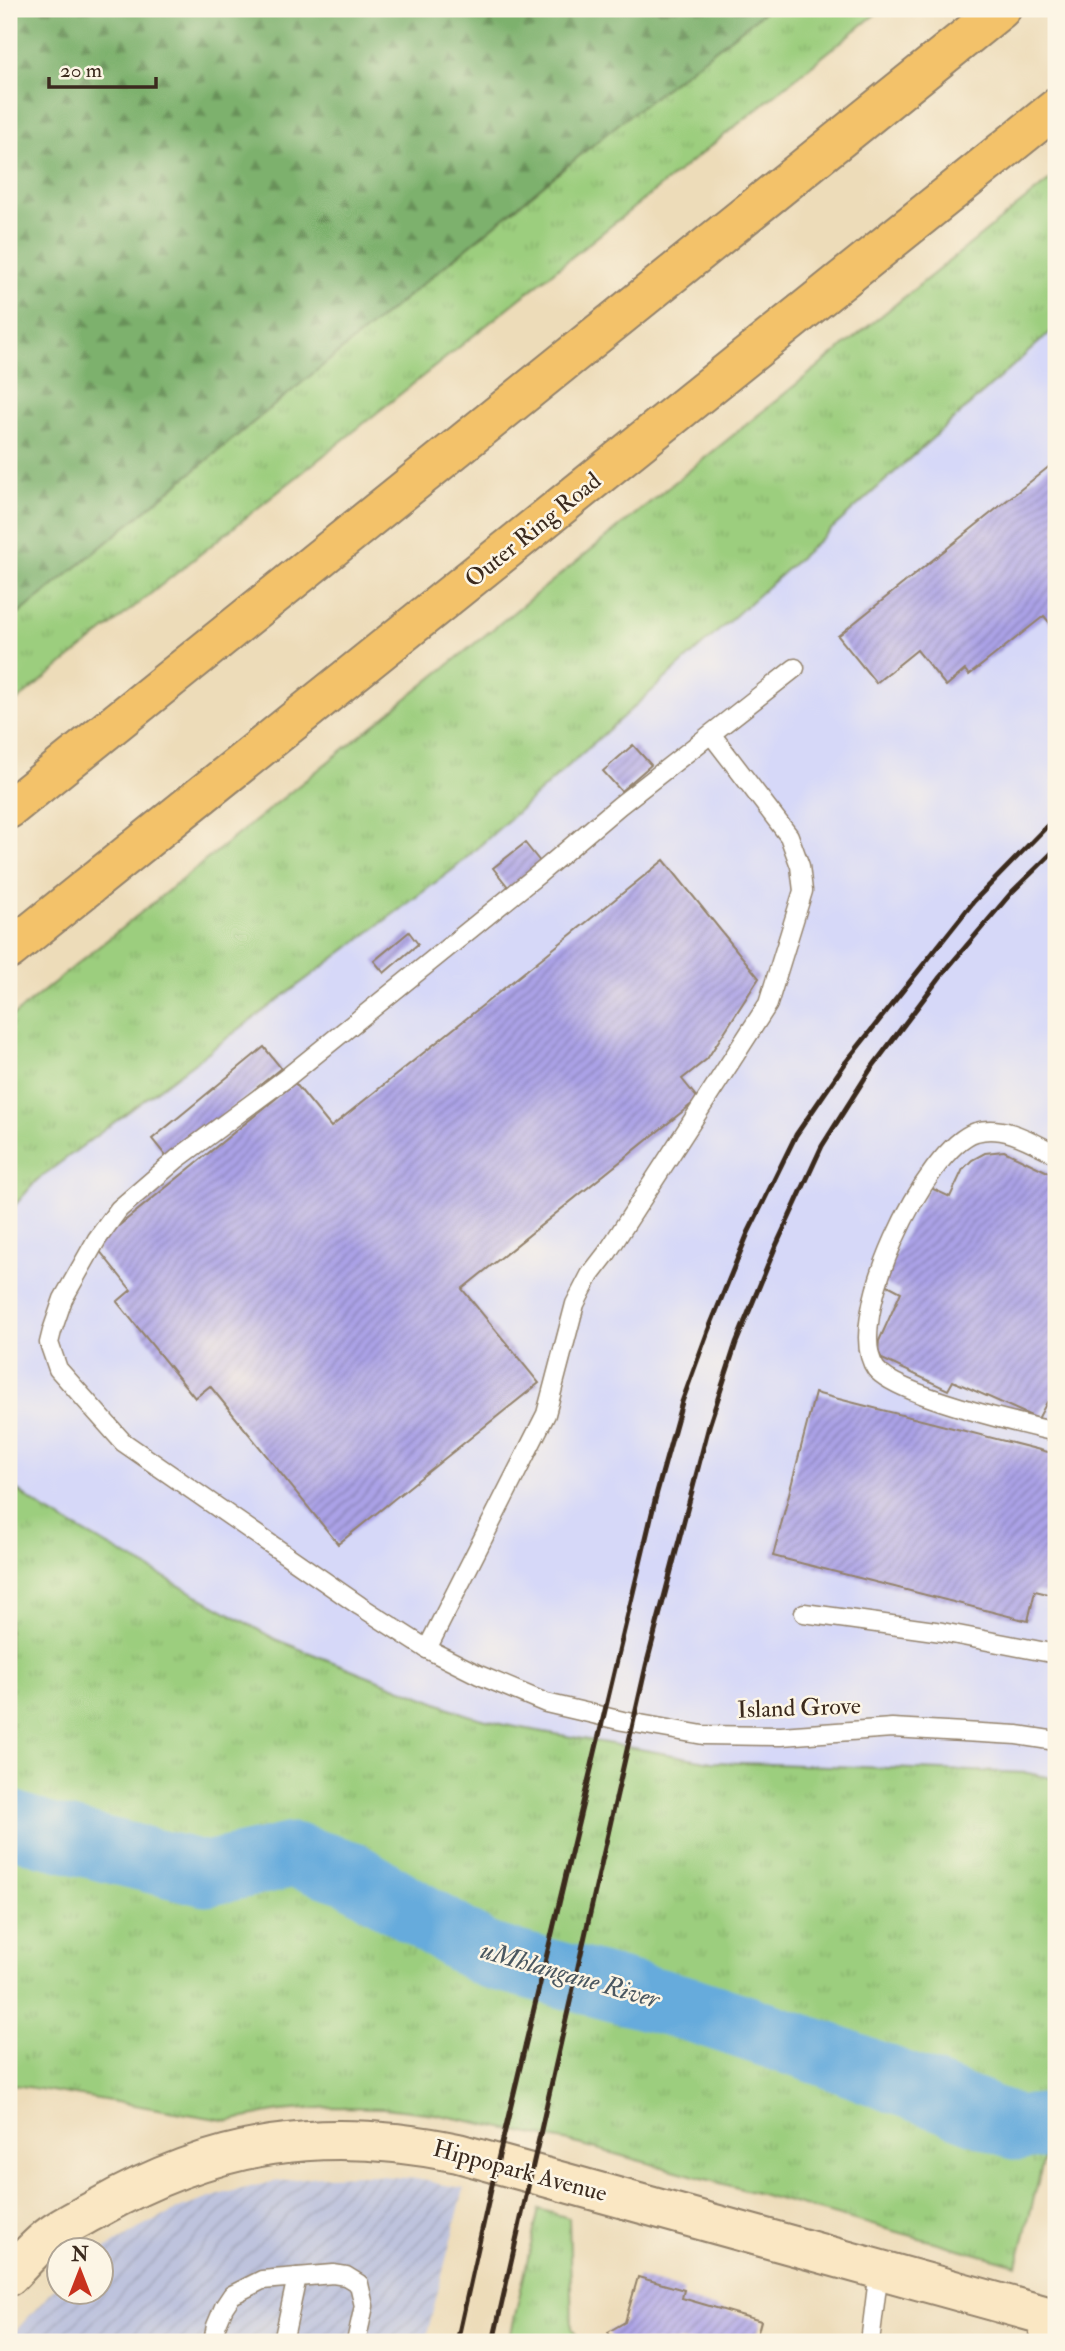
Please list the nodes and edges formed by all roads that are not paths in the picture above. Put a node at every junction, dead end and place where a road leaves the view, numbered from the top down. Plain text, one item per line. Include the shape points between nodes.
1 (1002, 9) edge
2 (1056, 108) edge
3 (795, 667) dead end
4 (711, 734) junction
5 (9, 809) edge
6 (9, 950) edge
7 (1056, 1154) edge
8 (1056, 1432) edge
9 (804, 1613) dead end
10 (427, 1649) junction
11 (1056, 1654) edge
12 (1056, 1741) edge
13 (879, 2270) junction
14 (9, 2276) edge
15 (297, 2277) junction
16 (1049, 2329) edge
17 (213, 2342) edge
18 (283, 2342) edge
19 (356, 2342) edge
20 (870, 2342) edge

1 - 5 highway
2 - 6 highway, Outer Ring Road
3 - 4 lane, Island Grove
4 - 10 lane via 789,836 803,891 790,934 768,1004 575,1304 546,1414
4 - 10 lane, Island Grove via 120,1209 63,1299 52,1331 50,1343 58,1369 123,1442
7 - 8 lane via 998,1130 977,1132 961,1141 930,1174 893,1239 872,1304 868,1343 877,1370 895,1383 988,1416
9 - 11 lane
10 - 12 lane, Island Grove via 546,1703 703,1735 781,1736 892,1728
13 - 14 street, Hippopark Avenue via 458,2153 362,2139 278,2144 233,2151 187,2166 135,2187 51,2235
13 - 16 street, Hippopark Avenue
13 - 20 lane
15 - 17 lane via 262,2280 232,2295
15 - 18 lane
15 - 19 lane via 333,2274 359,2284 364,2306

